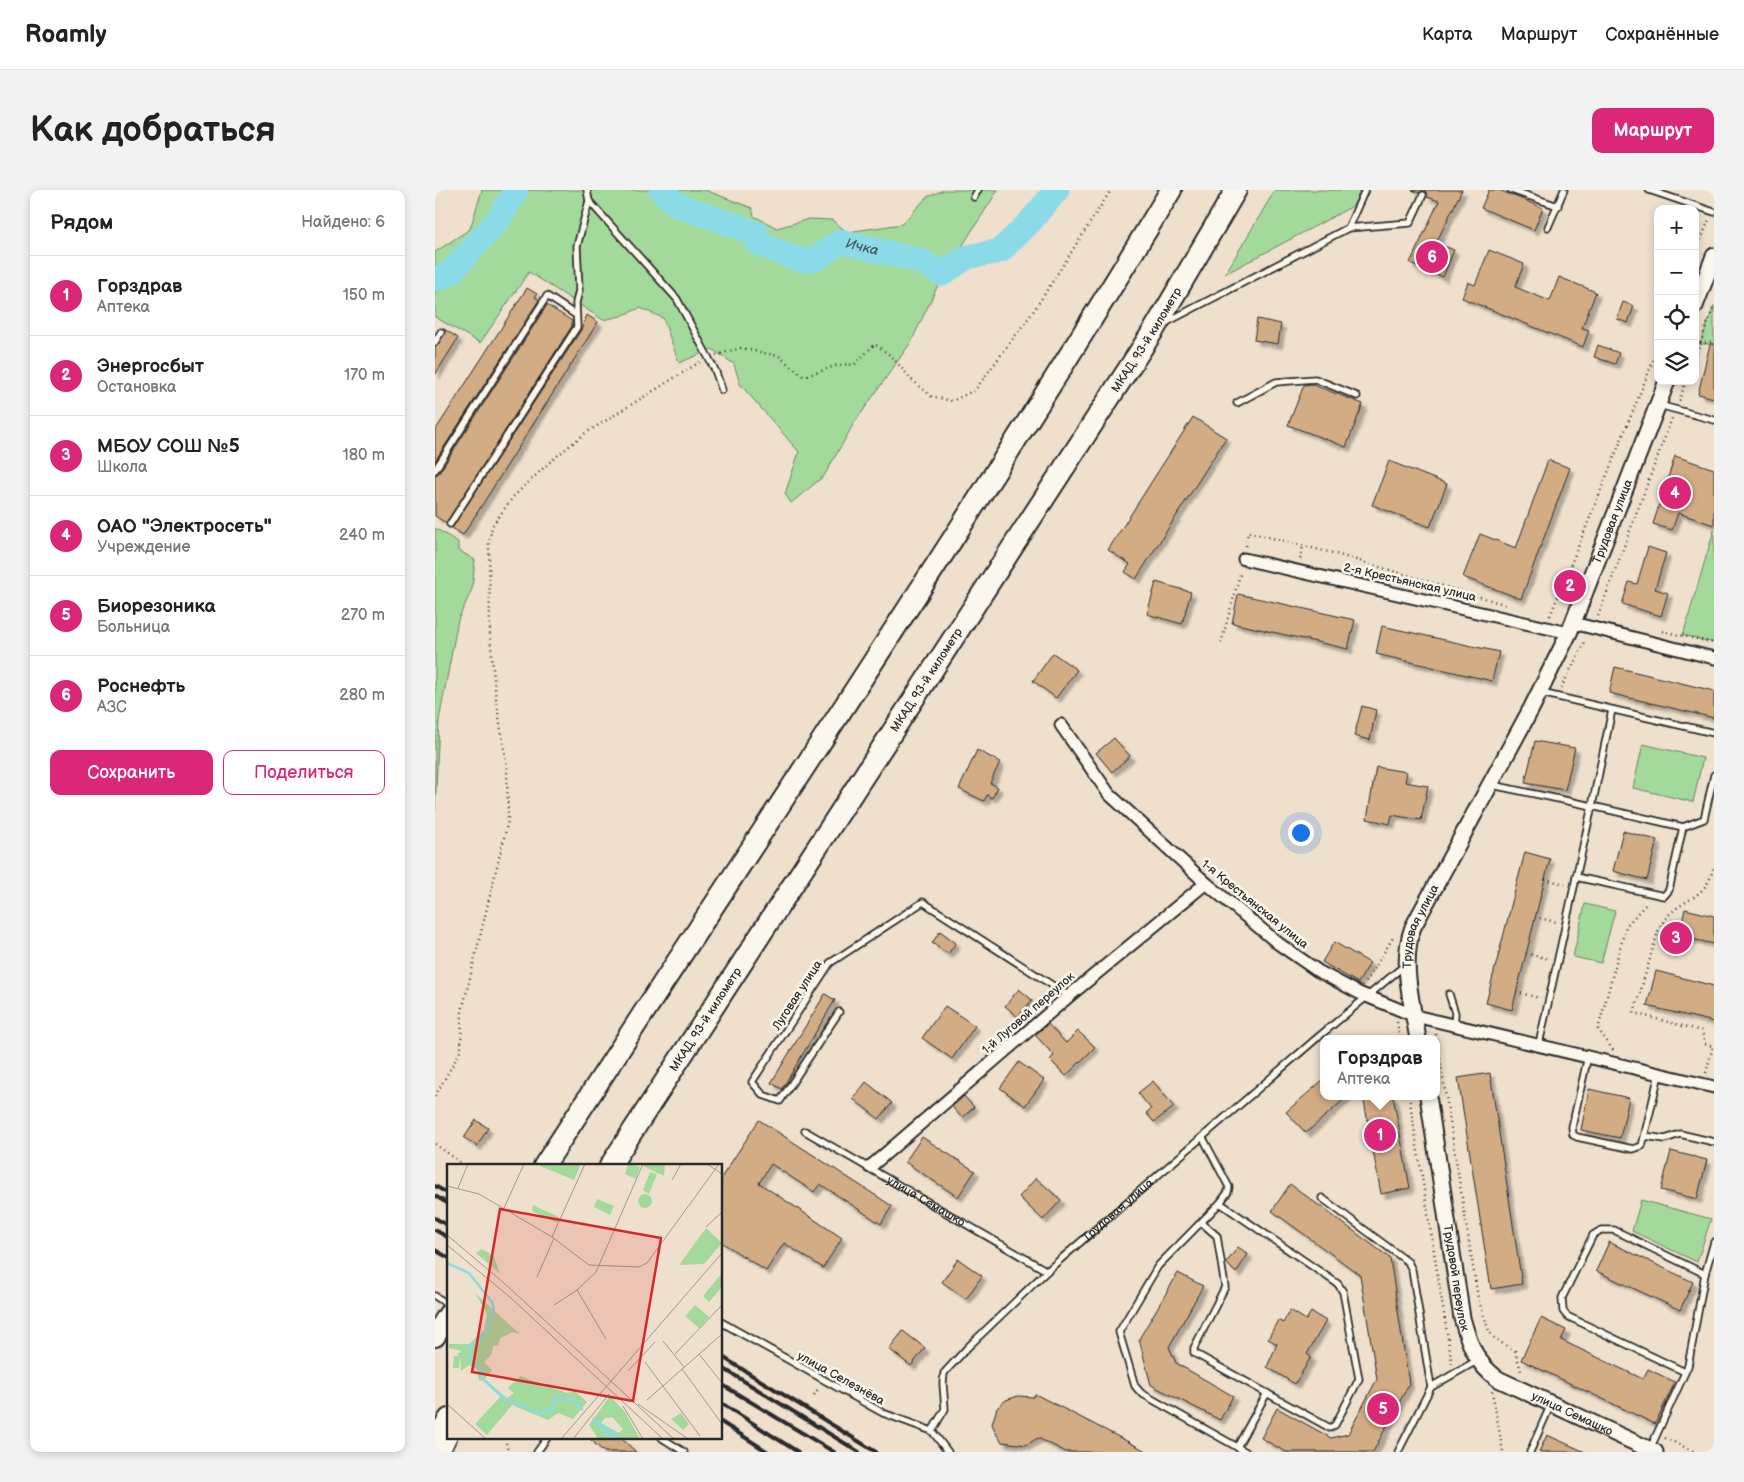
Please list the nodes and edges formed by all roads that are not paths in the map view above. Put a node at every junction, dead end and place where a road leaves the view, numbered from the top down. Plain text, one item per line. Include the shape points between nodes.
1 (587, 190) edge
2 (978, 190) edge
3 (1171, 190) edge
4 (1236, 190) edge
5 (1365, 190) edge
6 (1511, 190) edge
7 (1564, 190) edge
8 (1649, 190) edge
9 (1423, 195) dead end
10 (974, 197) dead end
11 (589, 201) junction
12 (1558, 206) junction
13 (1713, 211) edge
14 (1548, 227) dead end
15 (1348, 228) junction
16 (1714, 256) edge
17 (1699, 295) edge
18 (576, 315) junction
19 (1155, 328) junction
20 (441, 332) dead end
21 (435, 342) edge
22 (1666, 385) edge
23 (722, 390) dead end
24 (1357, 396) dead end
25 (1237, 403) dead end
26 (1659, 405) junction
27 (1714, 420) edge
28 (435, 470) edge
29 (450, 524) dead end
30 (1245, 559) road end
31 (1571, 628) junction
32 (1714, 658) edge
33 (1539, 693) junction
34 (1612, 710) junction
35 (1061, 726) dead end
36 (1714, 733) edge
37 (1714, 775) edge
38 (1490, 785) junction
39 (1591, 806) junction
40 (1683, 827) junction
41 (1576, 878) junction
42 (1206, 882) junction
43 (1407, 964) junction
44 (1449, 994) dead end
45 (1069, 996) junction
46 (1364, 996) junction
47 (839, 1012) dead end
48 (1415, 1016) junction
49 (1454, 1026) junction
50 (1320, 1035) edge
51 (1320, 1035) edge
52 (1417, 1035) edge
53 (1539, 1044) junction
54 (1588, 1056) junction
55 (1659, 1074) junction
56 (1707, 1082) edge
57 (1429, 1100) edge
58 (805, 1131) dead end
59 (1645, 1136) junction
60 (1203, 1138) junction
61 (1714, 1142) edge
62 (548, 1161) edge
63 (611, 1164) edge
64 (870, 1167) junction
65 (1322, 1198) dead end
66 (1220, 1203) junction
67 (1203, 1223) junction
68 (1714, 1242) edge
69 (1047, 1271) junction
70 (1705, 1274) junction
71 (435, 1296) edge
72 (447, 1304) edge
73 (447, 1317) edge
74 (723, 1323) edge
75 (435, 1336) edge
76 (1478, 1360) junction
77 (1489, 1372) joint
78 (1685, 1372) junction
79 (1431, 1387) junction
80 (1267, 1393) junction
81 (1551, 1404) junction
82 (447, 1422) edge
83 (932, 1431) junction
84 (447, 1437) edge
85 (546, 1440) edge
86 (666, 1440) edge
87 (435, 1441) edge
88 (1653, 1446) edge
89 (1237, 1447) junction
90 (440, 1452) edge
91 (537, 1452) edge
92 (684, 1452) edge
93 (948, 1452) edge
94 (1246, 1452) edge
95 (1398, 1452) edge
96 (1530, 1452) edge

1 - 11 lane
2 - 10 lane
3 - 62 highway via 1045,396
4 - 19 highway, МКАД, 93-й километр
5 - 15 lane
6 - 12 lane
7 - 12 lane
8 - 13 lane
9 - 15 lane via 1410,223
11 - 18 lane via 577,246 579,290
11 - 23 lane via 677,299 709,357
12 - 14 lane
15 - 19 lane
16 - 17 main road
18 - 28 lane via 547,296
18 - 29 lane via 577,327
19 - 63 highway, МКАД, 93-й километр
20 - 21 lane
22 - 26 main road, Трудовая улица
24 - 25 lane via 1315,379 1276,382
26 - 27 lane
26 - 31 main road, Трудовая улица
30 - 31 street, 2-я Крестьянская улица via 1546,628
31 - 32 street, 2-я Крестьянская улица via 1593,627
31 - 33 main road, Трудовая улица
33 - 34 lane
33 - 38 main road, Трудовая улица
34 - 36 lane
34 - 39 lane
35 - 42 street, 1-я Крестьянская улица via 1109,794
37 - 40 lane via 1704,819
38 - 39 lane
38 - 43 main road, Трудовая улица via 1413,927 1407,946
39 - 40 lane
39 - 41 lane
40 - 41 lane via 1669,890 1664,896
41 - 53 lane
42 - 45 street, 1-й Луговой переулок
42 - 46 street, 1-я Крестьянская улица via 1279,944 1318,971
43 - 46 lane, Трудовая улица
43 - 48 main road
44 - 49 lane via 1455,1013
45 - 47 lane, Луговая улица via 923,902 830,963 752,1082 763,1095 780,1101
45 - 64 street, 1-й Луговой переулок
46 - 48 street, 1-я Крестьянская улица
46 - 50 lane, Трудовая улица
48 - 49 street, 1-я Крестьянская улица
48 - 52 main road
49 - 53 street, 1-я Крестьянская улица
51 - 60 lane, Трудовая улица
53 - 54 street, 1-я Крестьянская улица
54 - 55 street, 1-я Крестьянская улица
54 - 59 lane via 1572,1126 1573,1135 1633,1149 1642,1146
55 - 56 street, 1-я Крестьянская улица
55 - 59 lane
57 - 76 main road, Трудовой переулок via 1462,1318
58 - 64 lane, улица Семашко
59 - 61 lane via 1665,1139 1680,1134
60 - 66 lane via 1229,1187
60 - 69 lane, Трудовая улица
64 - 69 lane, улица Семашко
65 - 79 lane via 1408,1262
66 - 67 lane
66 - 80 lane via 1338,1284 1343,1292 1359,1379 1335,1425 1328,1427
67 - 80 lane via 1217,1236 1225,1287 1193,1351
67 - 89 lane via 1158,1266 1121,1328 1119,1338 1138,1390
68 - 70 lane
69 - 83 lane, Трудовая улица via 945,1373 945,1409
70 - 78 lane
70 - 78 lane via 1614,1230 1601,1230 1593,1235 1562,1298 1563,1311 1567,1316
71 - 72 lane
73 - 75 highway
74 - 83 lane, улица Селезнёва via 883,1413
76 - 77 main road, Трудовой переулок
76 - 79 lane
77 - 81 main road, улица Семашко
78 - 88 lane
79 - 95 lane
80 - 89 lane
81 - 88 main road, улица Семашко
81 - 96 lane
82 - 87 highway
83 - 93 lane
84 - 90 main road
85 - 91 lane
86 - 92 lane
89 - 94 lane

